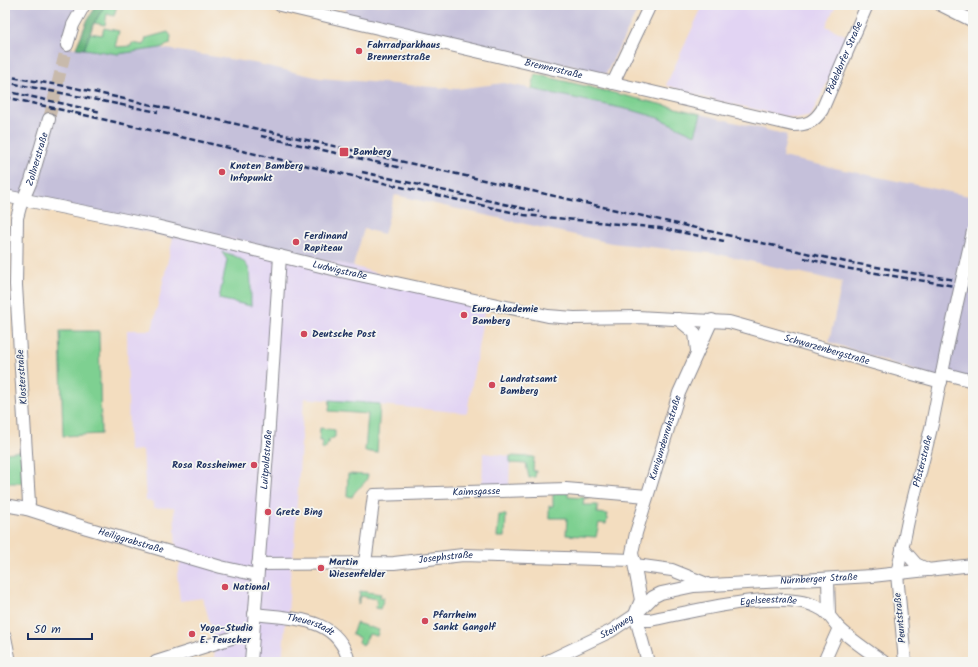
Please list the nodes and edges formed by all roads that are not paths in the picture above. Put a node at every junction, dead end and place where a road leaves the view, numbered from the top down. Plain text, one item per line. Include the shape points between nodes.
1 (84, 5) edge
2 (280, 5) edge
3 (650, 5) edge
4 (867, 5) edge
5 (941, 5) edge
6 (973, 21) edge
7 (67, 45) tunnel mouth
8 (613, 83) junction
9 (822, 110) joint
10 (50, 119) tunnel mouth
11 (5, 196) edge
12 (23, 199) junction
13 (973, 232) edge
14 (280, 256) junction
15 (11, 285) edge
16 (678, 319) junction
17 (712, 320) junction
18 (697, 351) junction
19 (941, 378) junction
20 (973, 381) edge
21 (647, 496) junction
22 (5, 505) edge
23 (27, 509) junction
24 (902, 548) junction
25 (635, 562) junction
26 (366, 563) junction
27 (973, 565) edge
28 (257, 570) junction
29 (929, 570) junction
30 (897, 574) junction
31 (828, 579) junction
32 (709, 585) junction
33 (254, 614) junction
34 (829, 614) junction
35 (635, 615) junction
36 (839, 628) junction
37 (253, 634) junction
38 (5, 637) edge
39 (10, 662) edge
40 (156, 662) edge
41 (251, 662) edge
42 (349, 662) edge
43 (546, 662) edge
44 (648, 662) edge
45 (824, 662) edge
46 (884, 662) edge
47 (905, 662) edge

1 - 7 street via 73,25
2 - 8 street, Brennerstraße
3 - 8 street
4 - 9 street, Pödeldorfer Straße
5 - 6 street
8 - 9 street, Brennerstraße via 793,126 815,120
10 - 12 street, Zollnerstraße
11 - 12 street, Ludwigstraße
12 - 14 street, Ludwigstraße via 156,226
12 - 15 street, Klosterstraße via 17,218
13 - 19 street, Pfisterstraße, bridge
14 - 16 street, Ludwigstraße via 548,316
14 - 28 street, Luitpoldstraße
15 - 23 street, Klosterstraße via 29,503
16 - 17 street, Ludwigstraße
16 - 18 street via 695,333
17 - 18 street, Kunigundenruhstraße
17 - 19 street, Schwarzenbergstraße via 738,324
18 - 21 street, Kunigundenruhstraße via 679,393
19 - 20 street, Schwarzenbergstraße
19 - 24 street, Pfisterstraße
21 - 25 street, Kunigundenruhstraße via 633,545
21 - 26 street, Kaimsgasse via 566,489 374,495
22 - 23 street, Heiliggrabstraße
23 - 28 street, Heiliggrabstraße via 220,567
24 - 29 street via 916,564
24 - 30 street, Pfisterstraße
25 - 26 street, Josephstraße via 463,555 406,562
25 - 32 street, Nürnberger Straße via 672,570
25 - 35 street, Steinweg via 641,600
26 - 28 street, Josephstraße
27 - 29 street, Nürnberger Straße
28 - 33 street, Luitpoldstraße
29 - 30 street, Nürnberger Straße
30 - 31 street, Nürnberger Straße
30 - 47 street, Peuntstraße
31 - 32 street, Nürnberger Straße
31 - 34 street
32 - 35 street, Nürnberger Straße via 662,593 648,601
33 - 37 street, Luitpoldstraße
33 - 42 street, Theuerstadt via 318,624 336,635 345,648
34 - 35 street, Egelseestraße via 808,603 772,600 723,606 650,620 641,620
34 - 36 street, Egelseestraße
35 - 43 street, Steinweg via 612,631
35 - 44 street
36 - 45 street
36 - 46 street, Egelseestraße
37 - 40 street via 241,635
37 - 41 street, Luitpoldstraße
38 - 39 street

